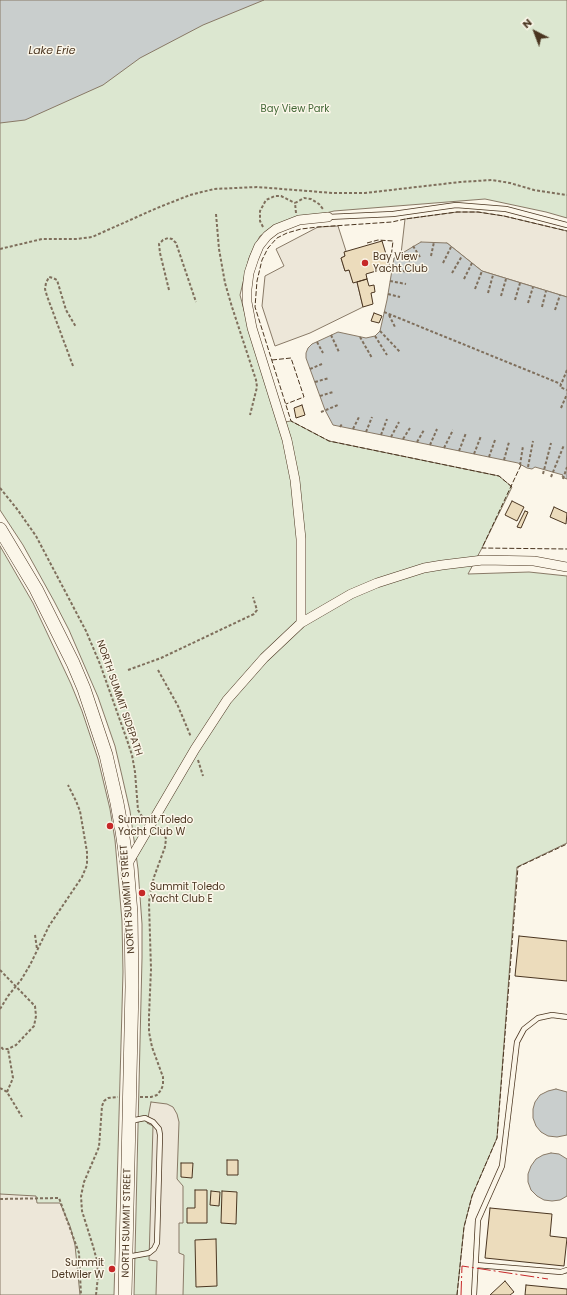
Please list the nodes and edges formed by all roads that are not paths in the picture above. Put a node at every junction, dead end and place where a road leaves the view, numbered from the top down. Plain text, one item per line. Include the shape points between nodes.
1 (328, 217) joint
2 (567, 225) edge
3 (0, 529) edge
4 (567, 567) edge
5 (301, 624) junction
6 (127, 865) junction
7 (567, 1017) edge
8 (129, 1121) junction
9 (126, 1257) junction
10 (476, 1266) junction
11 (567, 1270) edge
12 (125, 1295) edge
13 (474, 1295) edge

1 - 2 lane via 393,214 456,205 506,209
1 - 5 street via 299,220 276,229 267,236 259,246 247,289 252,328 288,440 295,480 301,539
3 - 6 main road, NORTH SUMMIT STREET via 36,589 84,689 112,777
4 - 5 street via 534,561 483,560 424,568 351,594
5 - 6 street via 264,658 227,700
6 - 8 main road, NORTH SUMMIT STREET via 131,913 132,987
7 - 10 lane via 552,1015 538,1018 524,1029 516,1042 502,1166 478,1220
8 - 9 main road, NORTH SUMMIT STREET
8 - 9 lane via 145,1118 153,1122 160,1135 157,1243 149,1253
9 - 12 main road, NORTH SUMMIT STREET
10 - 11 lane via 561,1272
10 - 13 lane

